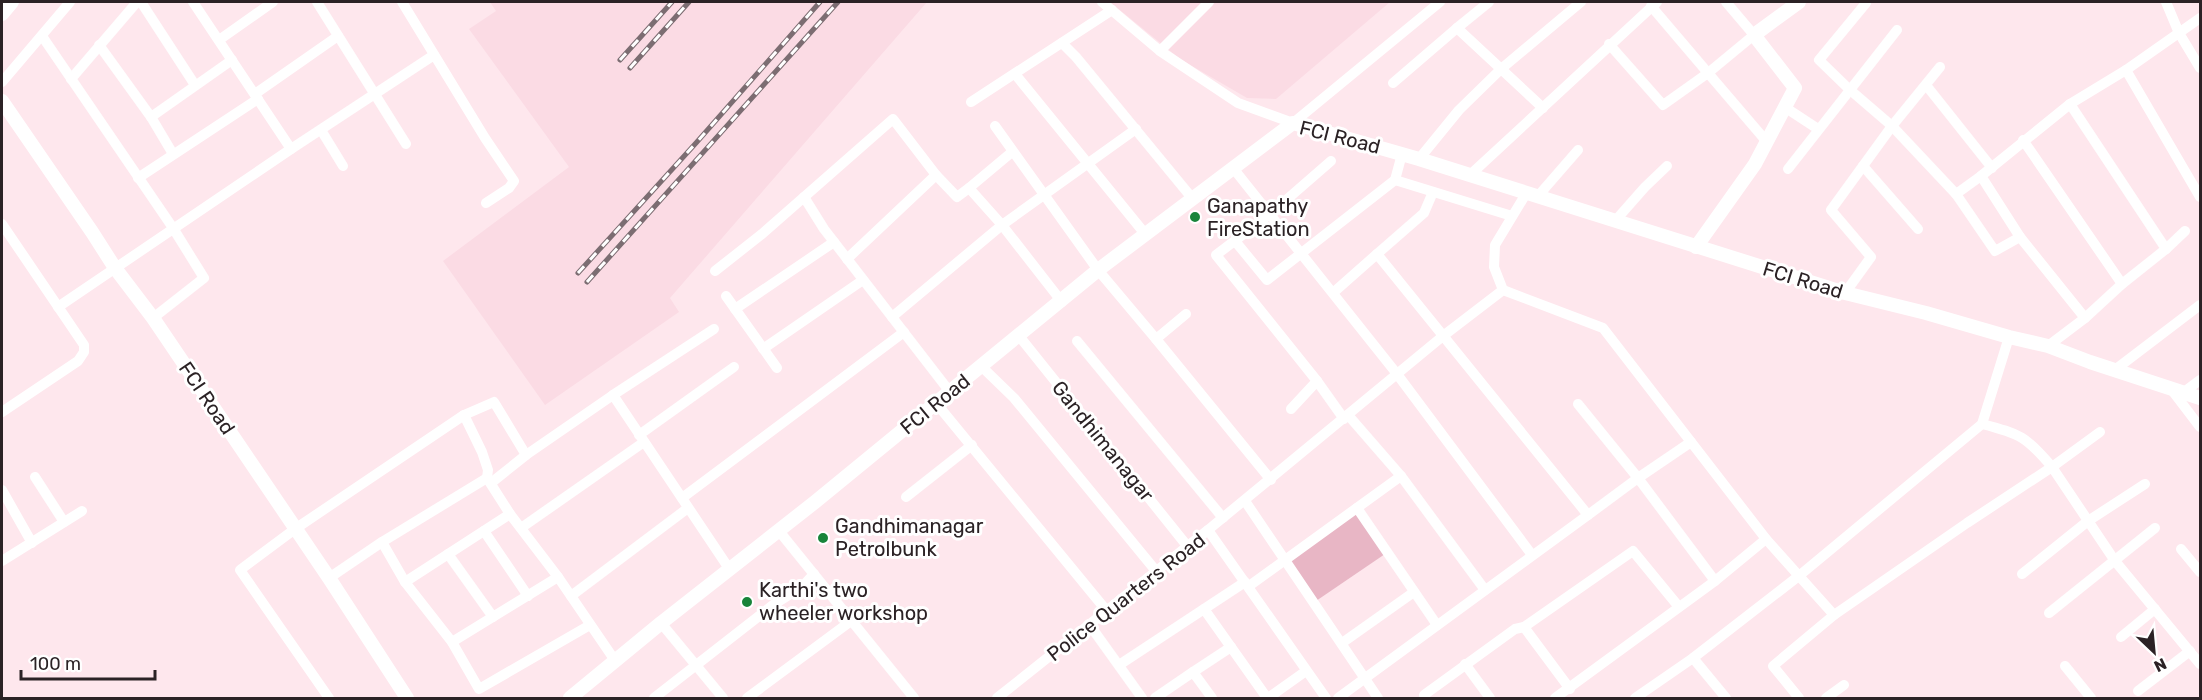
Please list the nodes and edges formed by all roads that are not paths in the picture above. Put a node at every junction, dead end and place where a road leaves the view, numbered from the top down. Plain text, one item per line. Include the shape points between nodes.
1 (6, 2) edge
2 (12, 2) edge
3 (70, 2) edge
4 (139, 2) edge
5 (194, 2) edge
6 (273, 2) edge
7 (317, 2) edge
8 (402, 2) edge
9 (1102, 2) edge
10 (1209, 2) edge
11 (1440, 2) edge
12 (1489, 2) edge
13 (1581, 2) edge
14 (1726, 2) edge
15 (1799, 2) edge
16 (2166, 2) edge
17 (1866, 3) dead end
18 (1654, 4) edge
19 (2, 6) edge
20 (1112, 10) junction
21 (2, 14) edge
22 (2200, 18) edge
23 (1457, 28) junction
24 (1897, 30) dead end
25 (2179, 33) junction
26 (1754, 35) junction
27 (42, 36) junction
28 (338, 36) junction
29 (219, 40) junction
30 (1062, 43) junction
31 (1609, 44) junction
32 (99, 45) junction
33 (1160, 51) junction
34 (434, 55) junction
35 (232, 60) junction
36 (1940, 67) dead end
37 (2200, 68) edge
38 (1501, 69) junction
39 (2126, 70) junction
40 (1015, 74) junction
41 (1708, 74) junction
42 (71, 79) junction
43 (2, 82) edge
44 (1393, 83) dead end
45 (195, 85) junction
46 (1926, 85) junction
47 (1849, 89) junction
48 (375, 93) junction
49 (257, 97) junction
50 (2, 101) edge
51 (971, 102) dead end
52 (2070, 104) junction
53 (1543, 108) junction
54 (1786, 108) junction
55 (151, 117) junction
56 (1293, 123) junction
57 (995, 126) dead end
58 (1892, 126) junction
59 (1136, 129) junction
60 (1818, 129) junction
61 (321, 130) junction
62 (2023, 140) junction
63 (1767, 142) junction
64 (406, 144) dead end
65 (291, 149) junction
66 (1578, 150) dead end
67 (1012, 152) junction
68 (173, 154) junction
69 (1402, 154) junction
70 (1419, 159) junction
71 (1331, 161) dead end
72 (1089, 163) junction
73 (343, 166) dead end
74 (1667, 166) dead end
75 (1863, 166) junction
76 (1233, 168) junction
77 (1992, 168) junction
78 (1788, 169) dead end
79 (936, 175) junction
80 (1470, 175) junction
81 (1981, 176) junction
82 (138, 178) junction
83 (1395, 180) junction
84 (969, 188) junction
85 (1433, 192) junction
86 (1044, 194) junction
87 (1532, 194) junction
88 (1956, 194) junction
89 (804, 197) junction
90 (2200, 197) edge
91 (1192, 198) junction
92 (486, 203) dead end
93 (1270, 214) junction
94 (1512, 216) junction
95 (1615, 220) junction
96 (2, 224) edge
97 (1002, 225) junction
98 (173, 228) junction
99 (1918, 229) dead end
100 (2185, 231) dead end
101 (1146, 235) junction
102 (2020, 237) junction
103 (1235, 240) junction
104 (834, 242) junction
105 (1696, 247) junction
106 (2166, 249) junction
107 (1301, 252) junction
108 (1377, 254) junction
109 (847, 259) junction
110 (115, 268) junction
111 (1098, 270) junction
112 (715, 271) dead end
113 (863, 280) junction
114 (2122, 284) junction
115 (1503, 290) junction
116 (1334, 292) junction
117 (1845, 293) junction
118 (726, 297) dead end
119 (1062, 302) junction
120 (2200, 305) edge
121 (58, 308) junction
122 (735, 309) junction
123 (1186, 314) dead end
124 (892, 317) junction
125 (153, 318) junction
126 (2085, 318) junction
127 (714, 329) dead end
128 (904, 332) junction
129 (1019, 336) junction
130 (1443, 336) junction
131 (2009, 337) junction
132 (1156, 339) junction
133 (1077, 341) dead end
134 (2048, 346) junction
135 (763, 349) junction
136 (981, 366) junction
137 (734, 367) dead end
138 (777, 368) dead end
139 (2116, 369) junction
140 (1397, 374) junction
141 (2200, 380) edge
142 (1317, 381) junction
143 (2177, 390) junction
144 (950, 392) junction
145 (613, 395) junction
146 (2200, 398) edge
147 (936, 403) junction
148 (1578, 404) dead end
149 (1291, 409) dead end
150 (2, 412) edge
151 (464, 415) junction
152 (1346, 417) junction
153 (1982, 424) junction
154 (2200, 427) edge
155 (2100, 432) dead end
156 (642, 438) junction
157 (1691, 442) junction
158 (972, 445) junction
159 (526, 454) junction
160 (2052, 467) junction
161 (1401, 476) junction
162 (35, 477) dead end
163 (1638, 478) junction
164 (489, 480) junction
165 (1271, 480) junction
166 (2145, 484) dead end
167 (2, 491) edge
168 (906, 497) dead end
169 (682, 498) junction
170 (1245, 501) junction
171 (688, 508) junction
172 (1357, 508) junction
173 (82, 511) dead end
174 (510, 514) junction
175 (1588, 515) junction
176 (1223, 518) junction
177 (2088, 521) junction
178 (64, 522) junction
179 (521, 528) junction
180 (2155, 528) dead end
181 (296, 529) junction
182 (1209, 530) junction
183 (484, 531) junction
184 (779, 531) junction
185 (1766, 539) junction
186 (382, 542) junction
187 (32, 543) junction
188 (1188, 547) junction
189 (2181, 549) dead end
190 (448, 554) junction
191 (1532, 555) junction
192 (1286, 559) junction
193 (2, 561) edge
194 (2115, 561) junction
195 (730, 570) junction
196 (1156, 572) junction
197 (2200, 572) edge
198 (814, 574) junction
199 (2022, 574) dead end
200 (1800, 575) junction
201 (329, 578) junction
202 (558, 578) junction
203 (1715, 581) junction
204 (405, 582) junction
205 (1247, 584) junction
206 (1485, 590) junction
207 (1414, 592) junction
208 (528, 596) junction
209 (571, 596) junction
210 (1679, 607) junction
211 (1204, 609) junction
212 (2155, 609) junction
213 (1106, 610) junction
214 (2049, 613) dead end
215 (1834, 615) junction
216 (493, 617) junction
217 (851, 621) junction
218 (661, 623) junction
219 (1089, 624) junction
220 (590, 625) junction
221 (1437, 625) junction
222 (1524, 627) junction
223 (2121, 637) dead end
224 (452, 642) junction
225 (1342, 644) junction
226 (1230, 646) junction
227 (2190, 651) junction
228 (1693, 658) junction
229 (616, 662) junction
230 (1465, 664) junction
231 (2200, 664) edge
232 (697, 665) junction
233 (1119, 666) junction
234 (2065, 666) dead end
235 (1306, 670) junction
236 (1193, 672) junction
237 (1364, 678) junction
238 (1844, 685) dead end
239 (479, 689) junction
240 (1570, 689) junction
241 (2138, 691) dead end
242 (1424, 695) dead end
243 (329, 699) edge
244 (407, 699) edge
245 (486, 699) edge
246 (570, 699) edge
247 (654, 699) edge
248 (723, 699) edge
249 (747, 699) edge
250 (914, 699) edge
251 (997, 699) edge
252 (1142, 699) edge
253 (1155, 699) edge
254 (1212, 699) edge
255 (1268, 699) edge
256 (1326, 699) edge
257 (1338, 699) edge
258 (1378, 699) edge
259 (1490, 699) edge
260 (1555, 699) edge
261 (1635, 699) edge
262 (1726, 699) edge
263 (1799, 699) edge
264 (1826, 699) edge
265 (2091, 699) edge

1 - 19 street
2 - 21 street
3 - 27 street
4 - 32 street
4 - 45 street
5 - 29 street
6 - 29 street
7 - 28 street
8 - 34 street
9 - 20 street
10 - 33 street
11 - 56 street
12 - 23 street
13 - 38 street
14 - 26 street
15 - 26 street
16 - 25 street
17 - 47 street via 1819,60
18 - 31 street
18 - 41 street
20 - 30 street
20 - 33 street
22 - 25 street
23 - 38 street
23 - 44 street
24 - 47 street
25 - 37 street
25 - 39 street
26 - 41 street
26 - 54 street via 1796,88
27 - 42 street
27 - 43 street
28 - 48 street
28 - 49 street
29 - 35 street
30 - 40 street
30 - 59 street
31 - 41 street via 1663,105
31 - 53 street
32 - 42 street
32 - 55 street
33 - 56 street via 1238,103
34 - 48 street
34 - 92 street via 514,181
35 - 45 street
35 - 49 street
36 - 46 street
38 - 53 street
38 - 70 street via 1459,110
39 - 52 street
39 - 90 street
40 - 51 street
40 - 72 street
41 - 63 street
42 - 82 street
45 - 55 street
46 - 58 street
46 - 77 street
47 - 58 street
47 - 60 street
48 - 61 street
48 - 64 street
49 - 65 street
49 - 68 street
50 - 110 street, FCI Road
52 - 62 street
52 - 106 street
53 - 80 street
54 - 60 street
54 - 63 street
55 - 68 street
56 - 69 street, FCI Road
56 - 76 street, FCI Road
57 - 67 street
58 - 75 street
58 - 88 street
59 - 72 street
59 - 91 street
60 - 78 street
61 - 65 street
61 - 73 street
62 - 77 street
62 - 114 street
63 - 105 street
65 - 98 street
66 - 87 street
67 - 84 street
67 - 86 street
68 - 82 street
69 - 70 street, FCI Road
69 - 83 street
70 - 80 street, FCI Road
71 - 93 street
72 - 86 street
72 - 101 street
74 - 95 street
75 - 99 street
75 - 117 street via 1832,210 1871,257
76 - 91 street, FCI Road
76 - 93 street
77 - 81 street
79 - 84 street via 957,197
79 - 89 street via 893,119
79 - 109 street
80 - 87 street, FCI Road
81 - 88 street
81 - 102 street
82 - 98 street
83 - 85 street
83 - 107 street
84 - 97 street
85 - 94 street
85 - 108 street via 1424,213
86 - 97 street
86 - 111 street
87 - 94 street
87 - 95 street, FCI Road
88 - 102 street via 1995,251
89 - 104 street
89 - 112 street
91 - 101 street, FCI Road
93 - 103 street
93 - 107 street
94 - 115 street via 1494,245 1494,267
95 - 105 street, FCI Road
96 - 121 street
97 - 119 street
97 - 124 street
98 - 110 street
98 - 125 street via 204,278
100 - 106 street
101 - 111 street, FCI Road
102 - 126 street
103 - 107 street via 1268,280
103 - 142 street via 1216,255
104 - 109 street
104 - 122 street
105 - 117 street, FCI Road
106 - 114 street
107 - 116 street
108 - 116 street
108 - 130 street
109 - 113 street
110 - 121 street
110 - 125 street, FCI Road
111 - 119 street, FCI Road
111 - 132 street
113 - 124 street
113 - 135 street
114 - 126 street
115 - 130 street
115 - 157 street via 1603,328
116 - 140 street
117 - 131 street, FCI Road
118 - 122 street
119 - 129 street, FCI Road
120 - 139 street
121 - 150 street via 84,345 84,352 78,361
122 - 135 street
123 - 132 street
124 - 128 street
125 - 181 street, FCI Road
126 - 134 street
127 - 145 street
128 - 144 street
128 - 169 street
129 - 136 street, FCI Road
129 - 188 street, Gandhimanagar
130 - 140 street
130 - 175 street
131 - 134 street, FCI Road
131 - 153 street
132 - 165 street
133 - 176 street
134 - 139 street, FCI Road
135 - 138 street
136 - 144 street, FCI Road
136 - 196 street via 1014,399
137 - 156 street
139 - 143 street, FCI Road
140 - 152 street
140 - 191 street
141 - 143 street
142 - 149 street
142 - 152 street
143 - 146 street, FCI Road
143 - 154 street
144 - 147 street, FCI Road
145 - 156 street
145 - 159 street
147 - 158 street
147 - 184 street, FCI Road
148 - 163 street
151 - 159 street via 494,402
151 - 164 street via 482,452
151 - 181 street
152 - 161 street
152 - 165 street
153 - 160 street via 2019,434
153 - 200 street
155 - 160 street
156 - 169 street
156 - 179 street
157 - 163 street
157 - 185 street
158 - 168 street
158 - 213 street
159 - 164 street
160 - 177 street
160 - 215 street
161 - 172 street
161 - 206 street
162 - 178 street
163 - 175 street
163 - 203 street
164 - 174 street
164 - 186 street
165 - 170 street
166 - 177 street
167 - 187 street
169 - 171 street
170 - 176 street
170 - 192 street
171 - 195 street
171 - 209 street
172 - 192 street
172 - 207 street
173 - 178 street
174 - 179 street
174 - 183 street
175 - 191 street
176 - 182 street
177 - 194 street
177 - 199 street
178 - 187 street
179 - 202 street
180 - 194 street
181 - 201 street, FCI Road
181 - 243 street via 240,570
182 - 188 street, Police Quarters Road
182 - 205 street, Police Quarters Road
183 - 190 street
183 - 208 street
184 - 195 street, FCI Road
184 - 198 street
185 - 200 street
185 - 203 street
186 - 201 street
186 - 204 street
187 - 193 street
188 - 196 street, Police Quarters Road
189 - 197 street
190 - 204 street
190 - 216 street
191 - 206 street
192 - 205 street
192 - 225 street
194 - 212 street
194 - 214 street
195 - 218 street, FCI Road
196 - 213 street, Police Quarters Road
198 - 217 street
198 - 232 street
200 - 215 street
200 - 228 street
201 - 244 street, FCI Road
202 - 208 street
202 - 209 street
203 - 210 street
204 - 224 street
205 - 211 street
205 - 235 street, Police Quarters Road
206 - 221 street
207 - 221 street
207 - 225 street
208 - 216 street
209 - 220 street
210 - 222 street via 1633,550
210 - 240 street
211 - 226 street
211 - 233 street
212 - 223 street
212 - 227 street
213 - 219 street, Police Quarters Road
215 - 263 street via 1773,666
216 - 224 street
217 - 249 street
217 - 250 street
218 - 229 street, FCI Road
218 - 232 street
219 - 233 street
219 - 251 street, Police Quarters Road
220 - 229 street
220 - 239 street
221 - 237 street
222 - 230 street via 1515,629
222 - 240 street
224 - 239 street
225 - 237 street
226 - 236 street
226 - 255 street
227 - 231 street
227 - 241 street
228 - 261 street
228 - 262 street
229 - 246 street, FCI Road
230 - 242 street
230 - 259 street
232 - 247 street
232 - 248 street
233 - 252 street
234 - 265 street
235 - 255 street
235 - 256 street, Police Quarters Road
236 - 253 street
236 - 254 street
237 - 257 street
237 - 258 street
238 - 264 street
239 - 245 street
240 - 260 street

